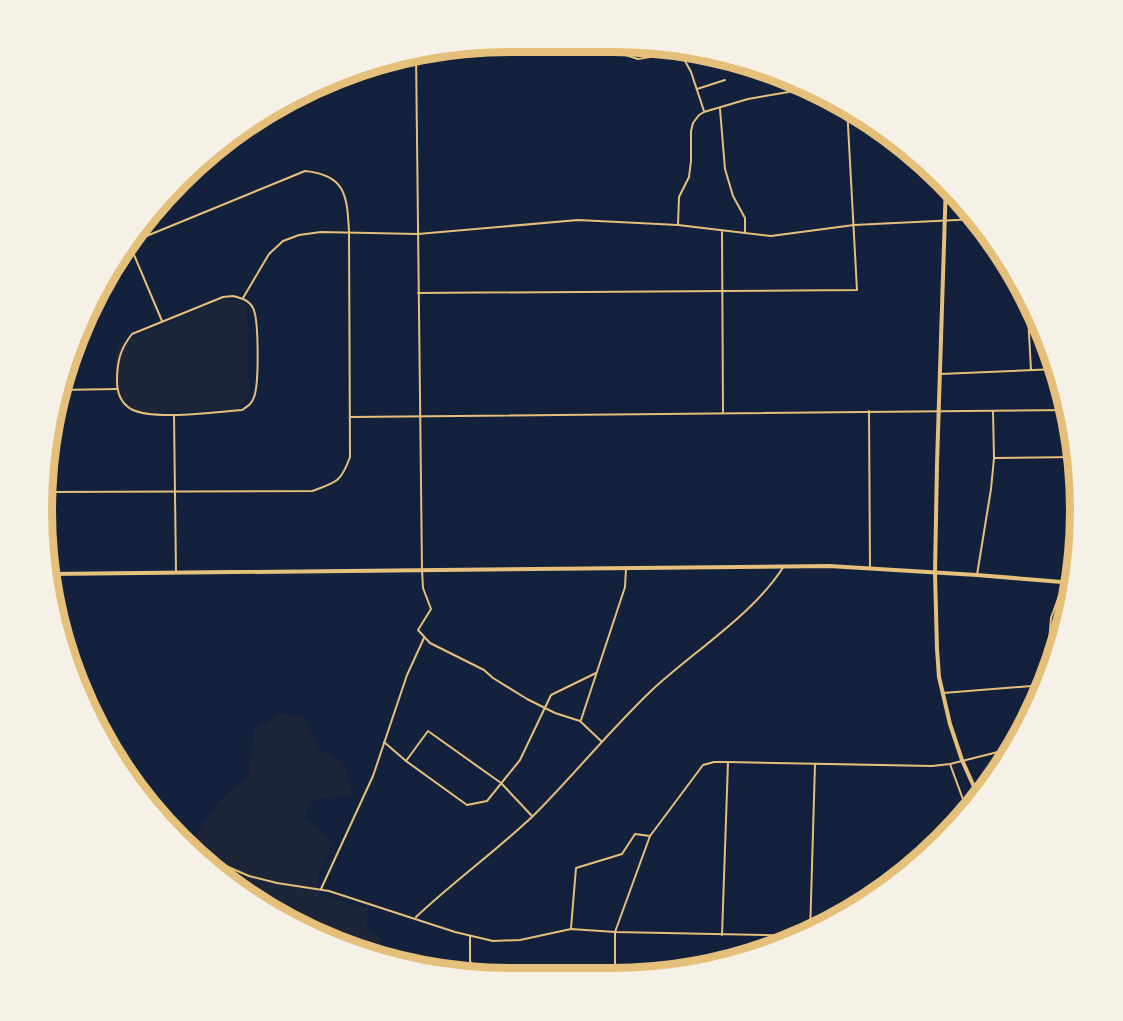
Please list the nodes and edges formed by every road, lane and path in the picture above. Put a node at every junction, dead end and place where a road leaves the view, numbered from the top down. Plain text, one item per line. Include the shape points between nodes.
1 (616, 52) edge
2 (487, 53) edge
3 (660, 55) edge
4 (684, 58) edge
5 (416, 64) joint
6 (725, 80) dead end
7 (697, 89) junction
8 (796, 91) edge
9 (720, 109) junction
10 (704, 112) junction
11 (848, 118) edge
12 (946, 198) edge
13 (966, 220) edge
14 (945, 221) junction
15 (678, 225) junction
16 (854, 225) junction
17 (348, 231) junction
18 (722, 232) junction
19 (417, 234) junction
20 (745, 234) junction
21 (144, 237) edge
22 (132, 253) edge
23 (722, 291) junction
24 (418, 293) junction
25 (243, 298) junction
26 (1028, 319) edge
27 (162, 321) junction
28 (1048, 369) edge
29 (1031, 370) junction
30 (940, 374) junction
31 (117, 389) junction
32 (69, 390) edge
33 (993, 410) junction
34 (1059, 410) edge
35 (869, 411) junction
36 (939, 411) junction
37 (723, 412) junction
38 (174, 415) junction
39 (420, 416) junction
40 (350, 417) junction
41 (1068, 457) edge
42 (994, 458) junction
43 (175, 491) junction
44 (53, 492) edge
45 (784, 566) junction
46 (626, 568) junction
47 (870, 568) junction
48 (422, 570) junction
49 (176, 572) junction
50 (935, 573) junction
51 (1066, 573) edge
52 (57, 574) edge
53 (977, 575) junction
54 (1063, 582) junction
55 (424, 638) junction
56 (1048, 652) edge
57 (596, 673) junction
58 (1036, 686) edge
59 (942, 693) junction
60 (546, 709) junction
61 (580, 721) junction
62 (601, 741) junction
63 (384, 742) junction
64 (1002, 751) edge
65 (962, 760) junction
66 (406, 761) junction
67 (728, 762) junction
68 (814, 764) junction
69 (950, 764) junction
70 (501, 783) junction
71 (975, 790) edge
72 (964, 803) edge
73 (532, 816) junction
74 (650, 836) junction
75 (218, 863) edge
76 (321, 889) junction
77 (415, 918) junction
78 (808, 924) edge
79 (571, 929) junction
80 (615, 932) junction
81 (722, 935) junction
82 (785, 935) edge
83 (471, 936) junction
84 (473, 967) edge
85 (615, 968) edge

1 - 3 street via 638,59
2 - 5 street
4 - 7 street
5 - 19 street
6 - 7 street
7 - 10 street
8 - 9 street via 748,99
9 - 10 street
9 - 20 street via 725,169 733,196 746,218
10 - 15 street via 691,131 691,161 679,197
11 - 16 street
12 - 14 main road
13 - 14 street
14 - 16 street
14 - 30 main road
15 - 18 street
15 - 19 street via 578,220
16 - 20 street via 771,236
16 - 23 street via 857,290
17 - 19 street
17 - 21 street via 347,202 339,185 320,173 305,171
17 - 25 street via 299,235 283,241 269,254
17 - 40 street
18 - 20 street
18 - 23 street
19 - 24 street
22 - 27 street
23 - 24 street
23 - 37 street
24 - 39 street
25 - 27 street via 223,297
25 - 38 street via 253,308 256,321 256,385 251,404 242,410
26 - 29 street
27 - 31 street via 132,334 122,346
28 - 29 street
29 - 30 street
30 - 36 main road
31 - 32 street
31 - 38 street via 130,408
33 - 34 street
33 - 36 street
33 - 42 street
35 - 36 street
35 - 37 street
35 - 47 street
36 - 50 main road
37 - 39 street
38 - 43 street
39 - 40 street
39 - 48 street
40 - 43 street via 350,457 344,475 330,485 312,491
41 - 42 street
42 - 53 street
43 - 44 street
43 - 49 street
45 - 46 main road
45 - 47 main road
45 - 62 street via 759,597
46 - 48 main road
46 - 57 street via 626,587
47 - 50 main road
48 - 49 main road
48 - 55 street via 430,609 418,630
49 - 52 main road
50 - 53 main road
50 - 59 main road
51 - 54 street
53 - 54 main road
54 - 56 street via 1051,618
55 - 60 street
55 - 63 street
57 - 60 street via 550,695
57 - 61 street
58 - 59 street
59 - 65 main road
60 - 61 street
60 - 70 street via 520,760
61 - 62 street
62 - 73 street
63 - 66 street
63 - 76 street via 373,776
64 - 65 street
65 - 69 street
65 - 71 main road
66 - 70 street via 466,806 487,801
66 - 70 street via 428,731
67 - 68 street
67 - 74 street via 703,765
67 - 81 street
68 - 69 street
68 - 78 street
69 - 72 street
70 - 73 street
73 - 77 street
74 - 79 street via 635,834 622,854 576,868
74 - 80 street
75 - 76 street via 249,876
76 - 77 street
77 - 83 street
79 - 80 street
79 - 83 street via 520,940 493,941
80 - 81 street
80 - 85 street
81 - 82 street
83 - 84 street

